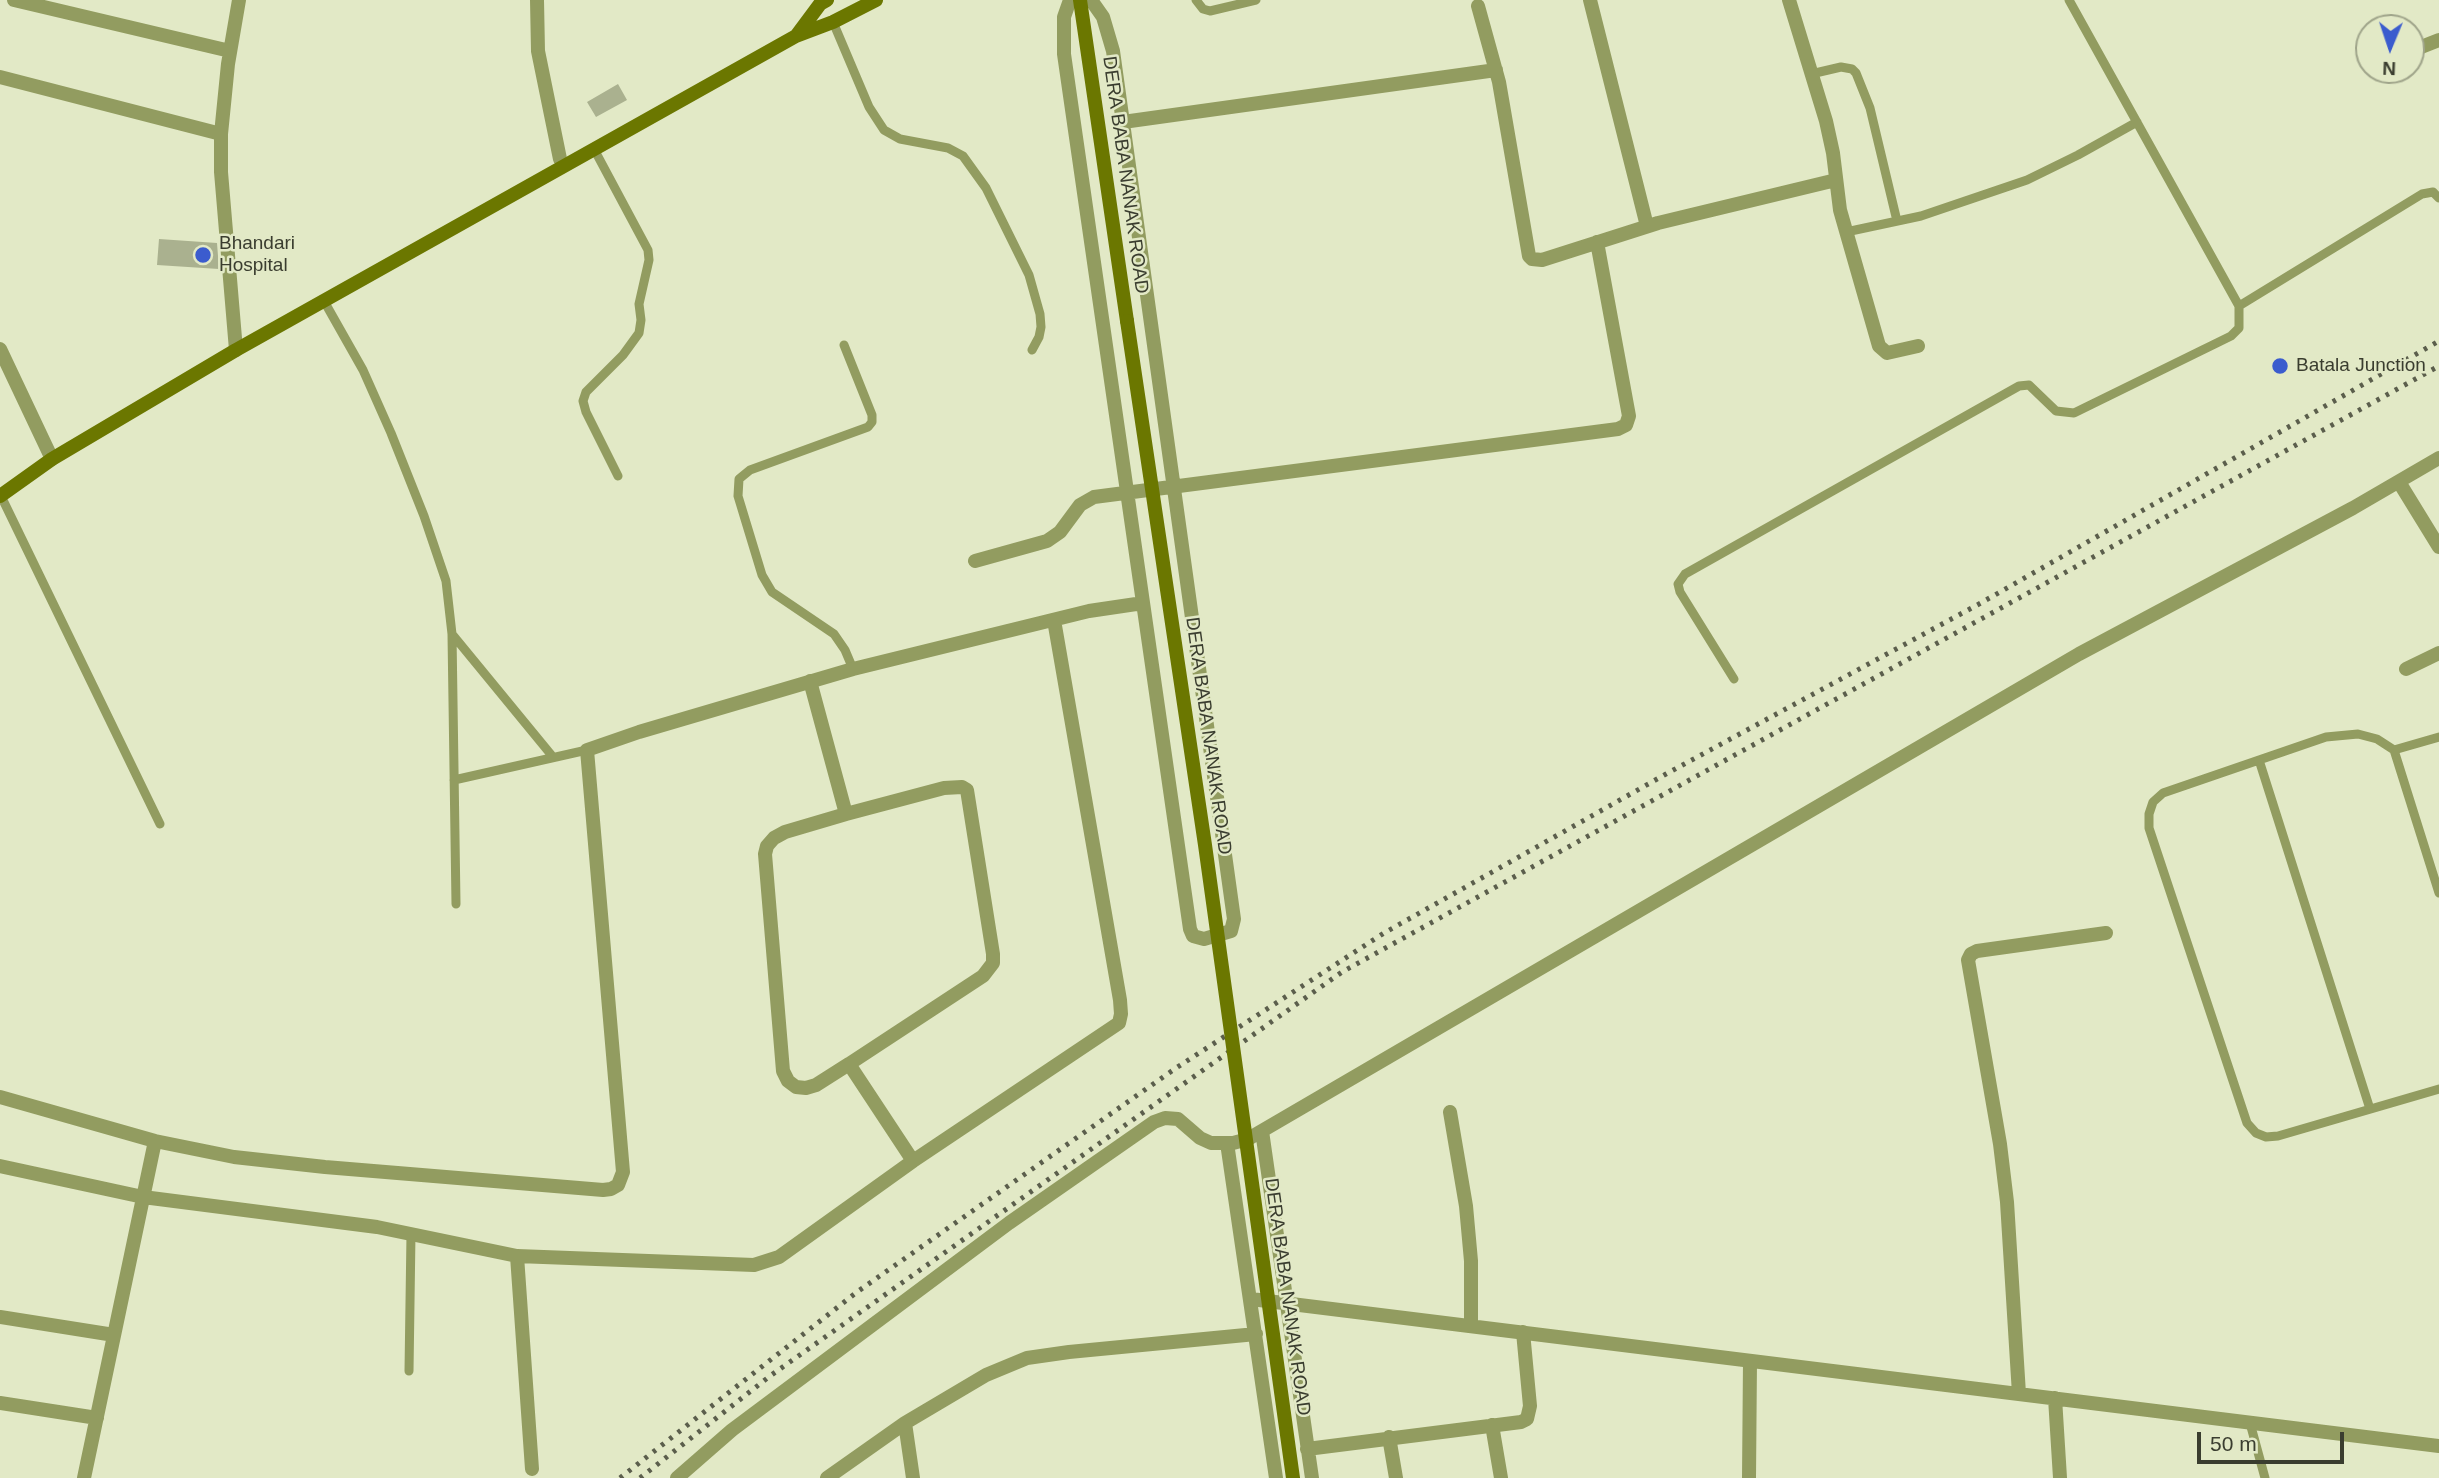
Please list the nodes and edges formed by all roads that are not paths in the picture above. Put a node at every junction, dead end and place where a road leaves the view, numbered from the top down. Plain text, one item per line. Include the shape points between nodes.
1 (13, 0) edge
2 (239, 0) edge
3 (537, 0) edge
4 (827, 0) edge
5 (876, 0) edge
6 (1070, 0) edge
7 (1080, 0) edge
8 (1091, 0) edge
9 (1196, 0) edge
10 (1256, 0) edge
11 (1590, 0) edge
12 (1789, 0) edge
13 (2069, 0) edge
14 (69, 6) edge
15 (1478, 6) dead end
16 (833, 22) junction
17 (796, 36) junction
18 (230, 51) junction
19 (1496, 70) junction
20 (1811, 74) junction
21 (0, 77) edge
22 (1123, 122) junction
23 (2137, 122) junction
24 (221, 134) junction
25 (594, 149) junction
26 (560, 159) dead end
27 (1836, 180) junction
28 (2439, 198) edge
29 (1897, 221) junction
30 (1647, 226) junction
31 (1846, 232) junction
32 (1597, 242) junction
33 (324, 301) junction
34 (2239, 306) junction
35 (844, 345) dead end
36 (1918, 346) dead end
37 (0, 349) edge
38 (236, 350) junction
39 (1032, 350) dead end
40 (2439, 458) edge
41 (52, 459) junction
42 (618, 476) dead end
43 (2399, 482) junction
44 (1174, 486) junction
45 (1127, 493) junction
46 (0, 496) edge
47 (2439, 547) edge
48 (975, 561) dead end
49 (1143, 603) junction
50 (1054, 620) junction
51 (452, 634) junction
52 (2439, 653) edge
53 (853, 670) junction
54 (2406, 670) dead end
55 (1734, 679) dead end
56 (810, 681) junction
57 (2439, 737) edge
58 (587, 750) junction
59 (2394, 750) junction
60 (553, 757) junction
61 (2259, 760) junction
62 (454, 780) junction
63 (846, 814) junction
64 (160, 824) dead end
65 (2439, 893) edge
66 (456, 904) dead end
67 (2106, 933) dead end
68 (849, 1064) junction
69 (2439, 1089) edge
70 (0, 1097) edge
71 (2370, 1109) junction
72 (1450, 1112) dead end
73 (1262, 1131) junction
74 (155, 1141) junction
75 (1227, 1143) junction
76 (913, 1161) junction
77 (0, 1166) edge
78 (143, 1198) junction
79 (411, 1234) junction
80 (517, 1256) junction
81 (1251, 1299) junction
82 (1285, 1303) junction
83 (0, 1317) edge
84 (1471, 1326) junction
85 (1523, 1332) junction
86 (1256, 1334) junction
87 (114, 1335) junction
88 (1750, 1361) junction
89 (409, 1371) dead end
90 (2019, 1394) junction
91 (2055, 1398) junction
92 (0, 1403) edge
93 (97, 1418) junction
94 (905, 1423) junction
95 (2250, 1423) junction
96 (1492, 1425) junction
97 (1389, 1437) junction
98 (2438, 1448) edge
99 (1307, 1449) junction
100 (532, 1469) dead end
101 (84, 1478) edge
102 (677, 1478) edge
103 (827, 1478) edge
104 (913, 1478) edge
105 (1276, 1478) edge
106 (1293, 1478) edge
107 (1312, 1478) edge
108 (1396, 1478) edge
109 (1501, 1478) edge
110 (1749, 1478) edge
111 (2060, 1478) edge
112 (2265, 1478) edge

1 - 14 street
2 - 18 street
3 - 26 street via 538,51
4 - 17 main road
5 - 16 main road
6 - 45 street via 1064,17 1064,54
7 - 106 main road, DERA BABA NANAK ROAD, bridge
8 - 22 street via 1108,30
9 - 10 lane via 1210,11
11 - 30 street
12 - 20 street
13 - 23 lane
14 - 18 street
15 - 19 street
16 - 17 main road
16 - 39 lane via 869,107 884,130 900,139 948,148 962,156 986,188 1029,275 1041,327
17 - 25 main road
18 - 24 street
19 - 22 street
19 - 32 street via 1530,256 1542,260
20 - 27 street via 1826,121
20 - 29 lane via 1842,67 1856,74 1870,108
21 - 24 street
22 - 44 street
23 - 29 lane via 2027,180
23 - 34 lane
24 - 38 street
25 - 33 main road
25 - 42 lane via 648,250 649,260 639,304 639,332 583,401
27 - 30 street
27 - 31 street
28 - 34 lane via 2434,192 2421,194
29 - 31 lane
30 - 32 street
31 - 36 street via 1882,350 1891,353
32 - 44 street via 1628,404 1626,425
33 - 38 main road
33 - 51 lane via 363,370 424,516 446,581
34 - 55 lane via 2239,328 2231,336 2074,412 2056,411 2029,385 2019,386 1685,574 1678,584 1680,592
35 - 53 lane via 872,422 750,470 739,479 738,496 762,575 772,592 834,634
37 - 41 street
38 - 41 main road
40 - 43 street
41 - 46 main road
43 - 47 street
43 - 73 street via 2079,654
44 - 45 street
44 - 49 street via 1234,919 1231,931 1204,939 1193,936 1190,929
45 - 48 street via 1094,497 1080,505 1060,532 1047,541
45 - 49 street
46 - 64 lane
49 - 50 street
50 - 53 street
50 - 76 street via 1119,1023
51 - 60 lane
51 - 62 lane
52 - 54 street
53 - 56 street
56 - 58 street
56 - 63 street
57 - 59 lane
58 - 60 lane
58 - 74 street via 623,1172 618,1185 603,1190 325,1167 234,1157
59 - 61 lane via 2377,739 2343,735
59 - 65 lane
60 - 62 lane
61 - 71 lane
61 - 71 lane via 2163,793 2152,802 2149,828 2248,1123 2256,1133 2278,1136
62 - 66 lane
63 - 68 street via 774,838 765,854 783,1072 796,1087 806,1088
63 - 68 street via 955,786 967,790 993,954 993,963 983,976
67 - 90 street via 1977,951 1968,960 2007,1202
68 - 76 street
69 - 71 lane
70 - 74 street
72 - 84 street via 1466,1206
73 - 75 street
73 - 82 street
74 - 78 street
75 - 81 street
75 - 102 street via 1200,1138 1178,1119 1154,1122 1009,1223 743,1422
76 - 80 street via 763,1264
77 - 78 street
78 - 79 street
78 - 87 street
79 - 80 street
79 - 89 lane
80 - 100 street
81 - 82 street
81 - 86 street
82 - 84 street
82 - 99 street
83 - 87 street
84 - 85 street
85 - 88 street
85 - 96 street via 1530,1414 1521,1422
86 - 94 street via 1027,1358 986,1375
86 - 105 street
87 - 93 street
88 - 90 street
88 - 110 street
90 - 91 street
91 - 95 street
91 - 111 street
92 - 93 street
93 - 101 street
94 - 103 street
94 - 104 street
95 - 98 street
95 - 112 lane
96 - 97 street
96 - 109 street
97 - 99 street
97 - 108 street
99 - 107 street

